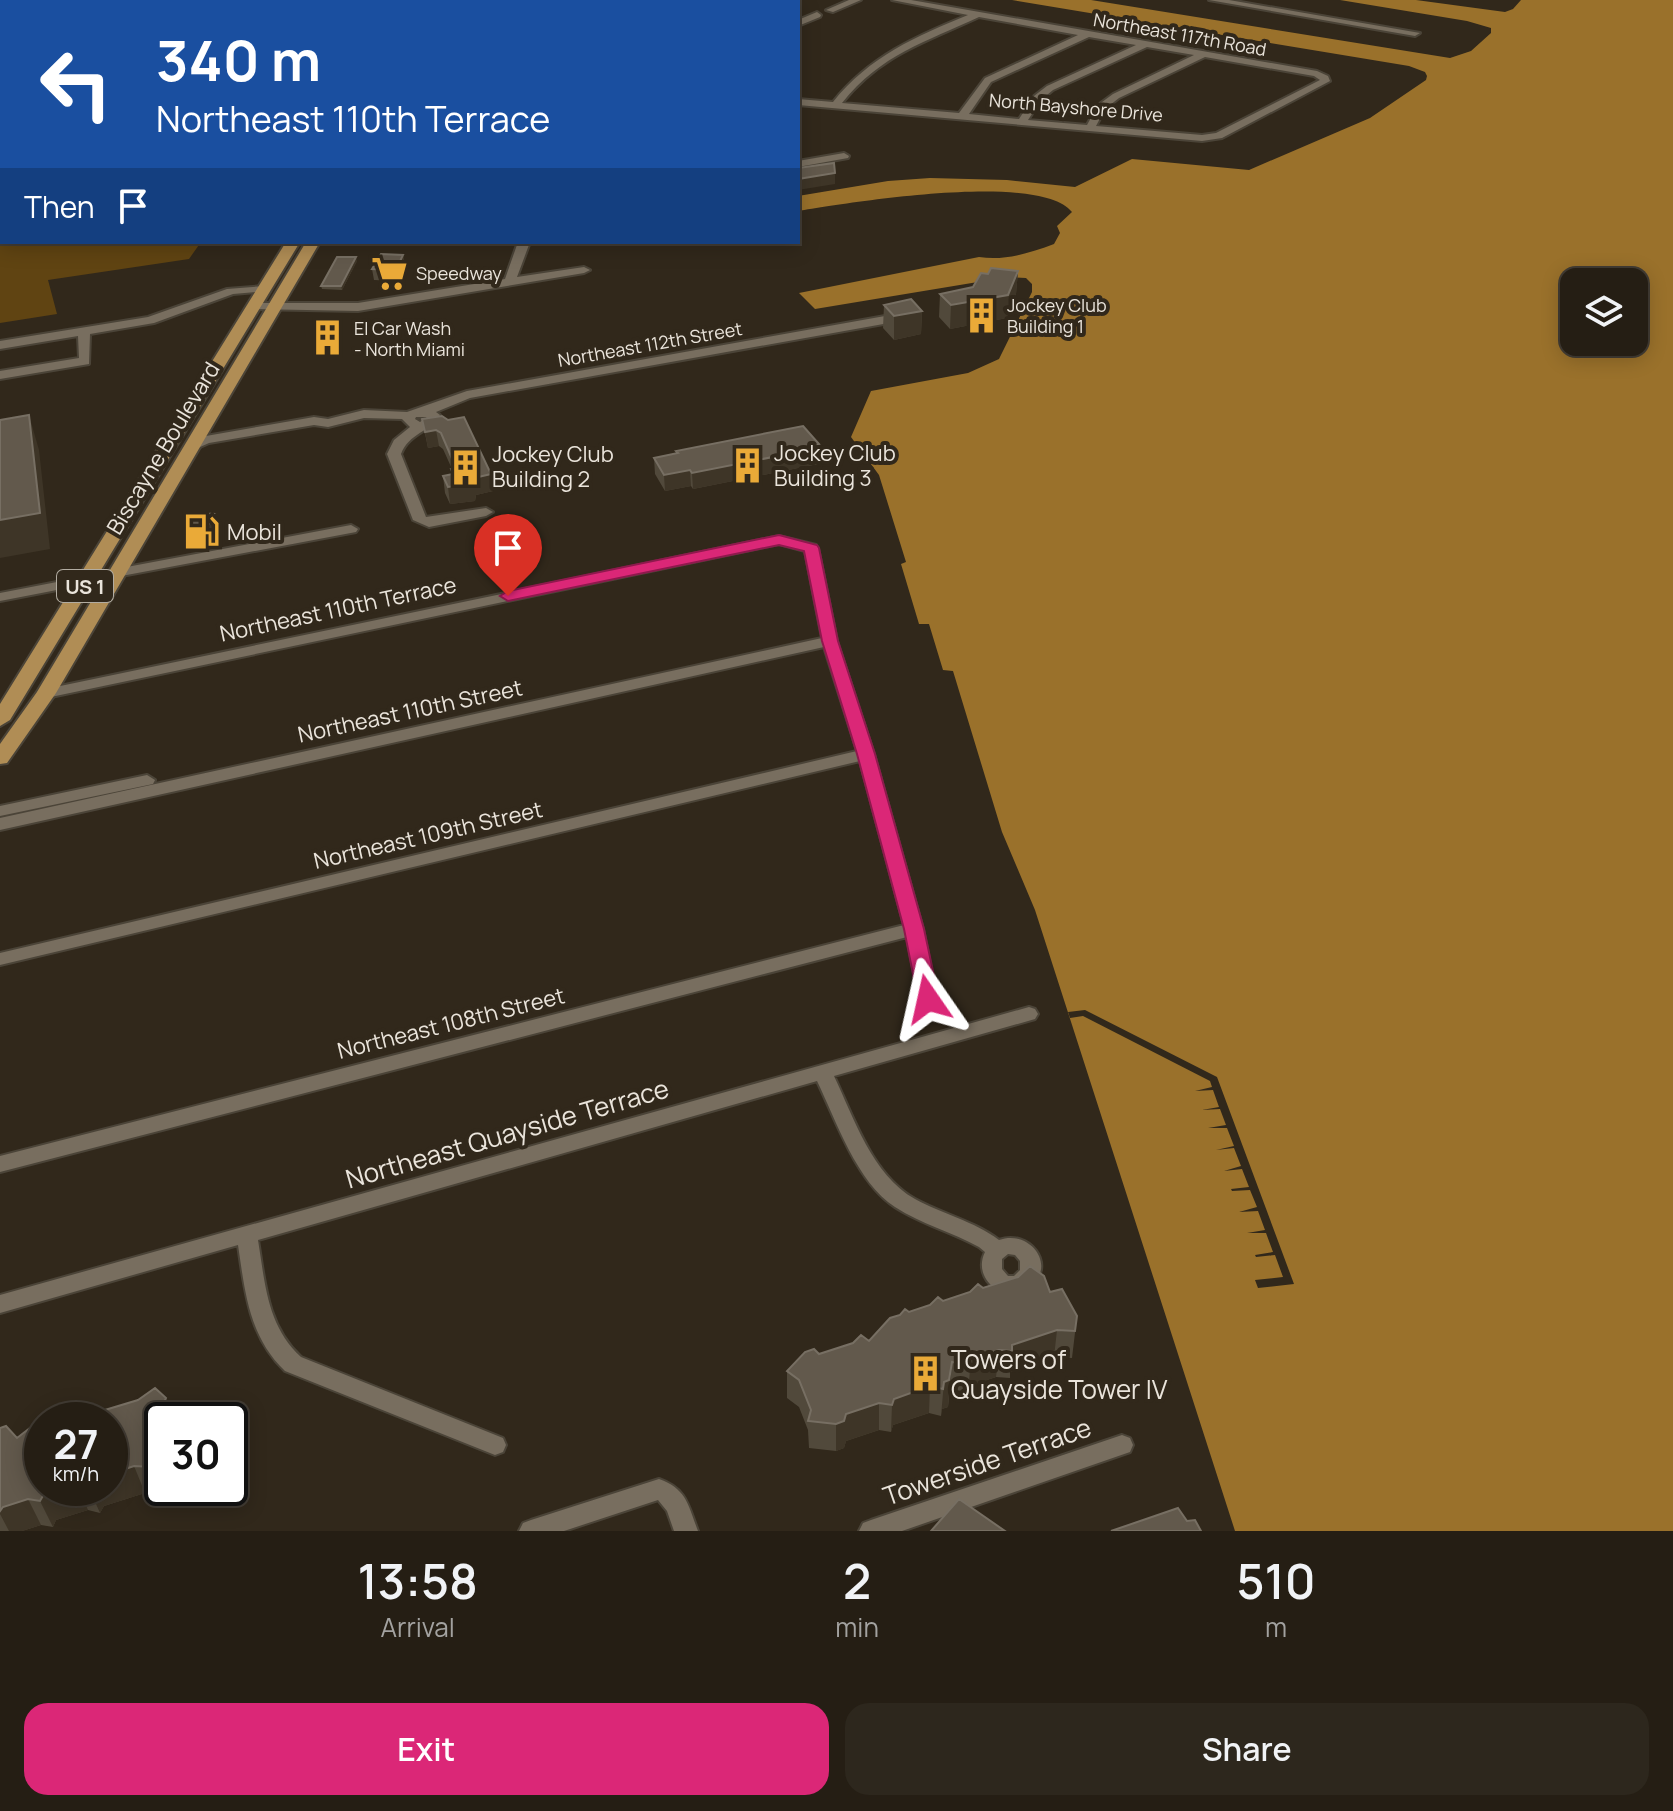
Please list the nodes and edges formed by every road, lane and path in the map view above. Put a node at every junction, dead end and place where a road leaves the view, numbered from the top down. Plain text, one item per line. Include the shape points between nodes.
1 (857, 0) edge
2 (896, 0) edge
3 (1213, 0) edge
4 (830, 10) dead end
5 (800, 11) edge
6 (977, 15) junction
7 (800, 22) edge
8 (1415, 33) dead end
9 (1088, 34) junction
10 (1146, 43) junction
11 (1204, 54) junction
12 (1317, 74) joint
13 (800, 102) edge
14 (835, 106) junction
15 (962, 117) junction
16 (1022, 122) junction
17 (1090, 128) junction
18 (844, 156) dead end
19 (800, 164) edge
20 (292, 244) edge
21 (312, 244) edge
22 (523, 244) edge
23 (584, 270) dead end
24 (510, 282) junction
25 (265, 289) junction
26 (254, 306) junction
27 (274, 307) junction
28 (885, 320) edge
29 (84, 332) junction
30 (0, 345) edge
31 (0, 375) edge
32 (412, 420) junction
33 (191, 447) junction
34 (167, 451) junction
35 (486, 512) dead end
36 (351, 529) dead end
37 (116, 573) junction
38 (88, 580) junction
39 (0, 597) edge
40 (829, 636) junction
41 (46, 693) junction
42 (6, 704) edge
43 (0, 720) edge
44 (866, 754) junction
45 (0, 758) edge
46 (0, 811) edge
47 (0, 824) edge
48 (914, 929) junction
49 (0, 959) edge
50 (928, 999) dead end
51 (1029, 1014) dead end
52 (822, 1071) junction
53 (0, 1164) edge
54 (247, 1234) junction
55 (998, 1250) dead end
56 (0, 1304) edge
57 (495, 1445) dead end
58 (1122, 1445) dead end
59 (531, 1531) edge
60 (686, 1531) edge
61 (871, 1531) edge

1 - 4 street
2 - 6 street, Northeast 117th Road
3 - 8 street
5 - 7 street via 817,15
6 - 9 street, Northeast 117th Road
6 - 14 street via 882,57
9 - 10 street, Northeast 117th Road
9 - 15 street via 988,80
10 - 11 street, Northeast 117th Road
10 - 16 street via 1050,88
11 - 12 street, Northeast 117th Road
11 - 17 street via 1116,96 1101,107
12 - 17 street, North Bayshore Drive via 1325,81 1218,136
13 - 14 street, North Bayshore Drive
14 - 15 street, North Bayshore Drive
15 - 16 street, North Bayshore Drive
16 - 17 street, North Bayshore Drive
18 - 19 street
20 - 25 main road, Biscayne Boulevard / US 1
21 - 27 main road, Biscayne Boulevard / US 1
22 - 24 street
23 - 24 street
24 - 27 street via 358,307
25 - 26 main road, Biscayne Boulevard / US 1
25 - 29 street via 231,291 150,320
26 - 27 street
26 - 34 main road, Biscayne Boulevard / US 1
27 - 33 main road, Biscayne Boulevard / US 1
28 - 32 street, Northeast 112th Street via 467,395 424,412 434,419
29 - 30 street
29 - 31 street via 85,361
32 - 33 street via 364,414 319,430 286,430 204,449
32 - 35 street via 394,454 420,520
33 - 34 street
33 - 37 main road, Biscayne Boulevard / US 1
34 - 38 main road, Biscayne Boulevard / US 1
36 - 37 street
37 - 41 main road, Biscayne Boulevard / US 1
38 - 39 street
38 - 42 main road, Biscayne Boulevard / US 1
40 - 41 street, Northeast 110th Terrace via 811,548 779,540
40 - 44 street
40 - 46 street, Northeast 110th Street
40 - 47 street, Northeast 110th Street
41 - 45 main road, Biscayne Boulevard / US 1
42 - 43 main road, Biscayne Boulevard / US 1
44 - 48 street
44 - 49 street, Northeast 109th Street
48 - 50 street
48 - 53 street, Northeast 108th Street
51 - 52 street, Northeast Quayside Terrace
52 - 54 street, Northeast Quayside Terrace
52 - 55 street via 879,1183 897,1199 985,1238
54 - 56 street, Northeast Quayside Terrace
54 - 57 street via 259,1306 276,1351 293,1364
58 - 61 street, Towerside Terrace
59 - 60 street via 659,1489 674,1498

